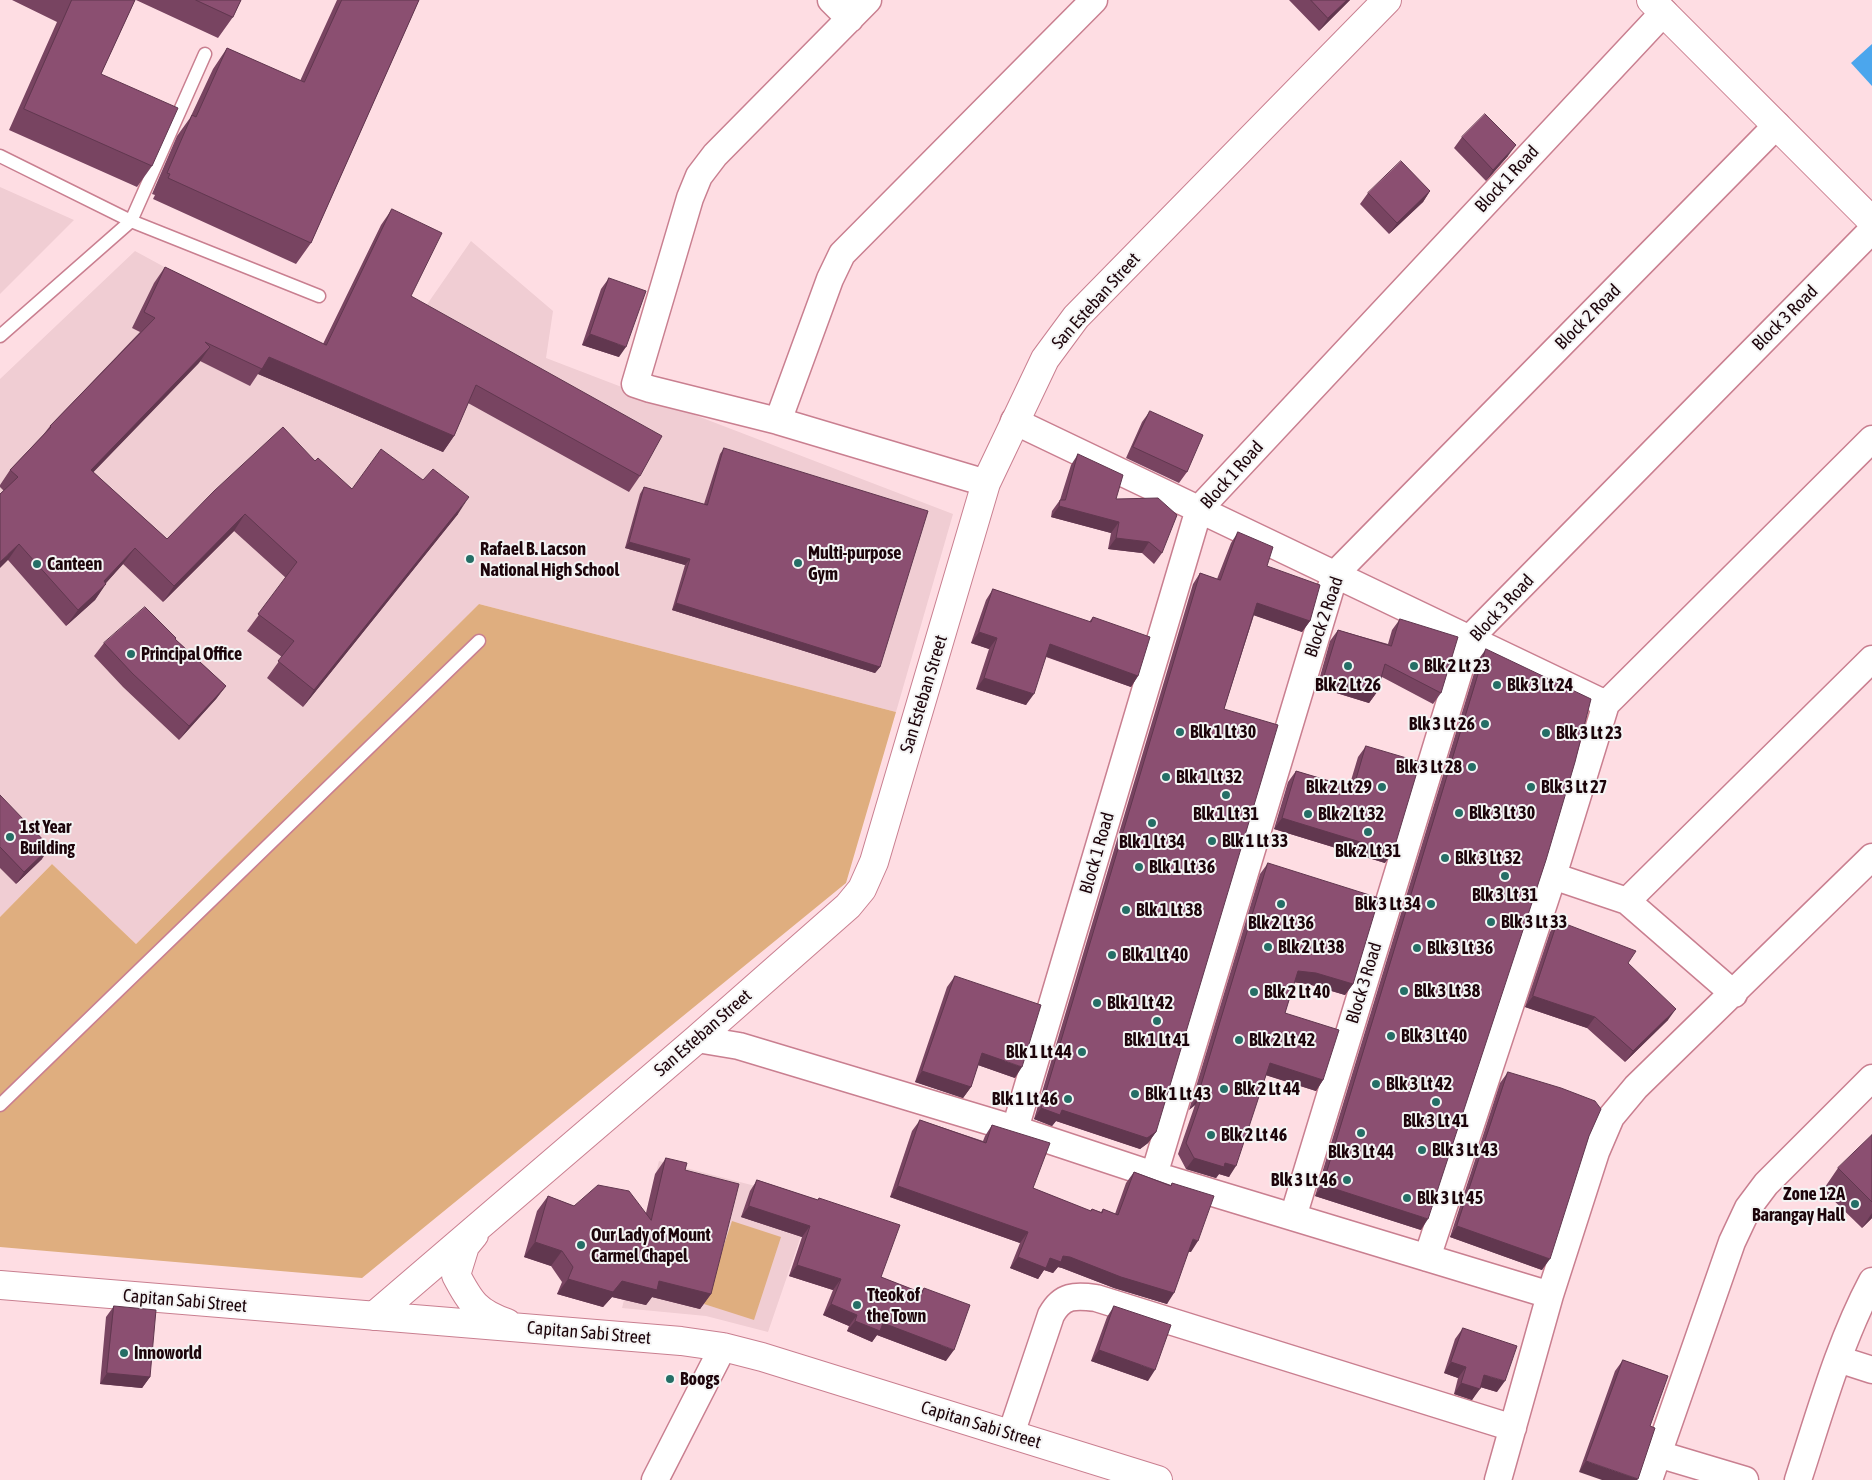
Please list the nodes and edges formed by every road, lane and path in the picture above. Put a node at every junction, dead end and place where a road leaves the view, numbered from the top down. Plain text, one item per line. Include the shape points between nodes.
1 (831, 0) edge
2 (868, 0) edge
3 (1094, 0) edge
4 (1387, 0) edge
5 (1658, 6) edge
6 (850, 19) junction
7 (205, 54) dead end
8 (1777, 125) junction
9 (0, 156) edge
10 (131, 221) junction
11 (1872, 221) edge
12 (1872, 230) edge
13 (319, 296) dead end
14 (0, 336) edge
15 (778, 421) junction
16 (1014, 421) junction
17 (1872, 439) edge
18 (986, 483) junction
19 (1199, 509) junction
20 (1335, 574) junction
21 (1469, 639) junction
22 (480, 641) dead end
23 (1872, 659) edge
24 (1606, 704) junction
25 (1872, 857) edge
26 (1553, 876) junction
27 (1627, 902) junction
28 (1734, 994) junction
29 (697, 1039) junction
30 (1872, 1078) edge
31 (0, 1105) edge
32 (1016, 1130) junction
33 (1154, 1175) junction
34 (1293, 1217) junction
35 (483, 1222) junction
36 (1428, 1258) junction
37 (1872, 1281) edge
38 (0, 1285) edge
39 (1550, 1295) junction
40 (374, 1316) junction
41 (522, 1328) junction
42 (723, 1347) junction
43 (1838, 1359) junction
44 (1872, 1370) edge
45 (1512, 1428) junction
46 (1011, 1434) junction
47 (1658, 1454) junction
48 (1151, 1479) edge
49 (655, 1480) edge
50 (1498, 1480) edge
51 (1649, 1480) edge
52 (1745, 1480) edge
53 (1798, 1480) edge

1 - 6 street
2 - 6 street
3 - 15 street via 842,254
4 - 16 street, San Esteban Street via 1076,317 1045,359
5 - 8 street
5 - 19 street, Block 1 Road
6 - 15 street via 715,155 699,176 635,384
7 - 10 lane
8 - 11 street
8 - 20 street, Block 2 Road
9 - 10 lane
10 - 13 lane
10 - 14 lane
12 - 21 street, Block 3 Road
15 - 18 street
16 - 18 street, San Esteban Street
16 - 19 street
17 - 24 street
18 - 29 street, San Esteban Street via 874,862 862,890
19 - 20 street
19 - 32 street, Block 1 Road
20 - 21 street
20 - 33 street, Block 2 Road
21 - 24 street
21 - 34 street, Block 3 Road
22 - 31 lane
23 - 27 street
24 - 26 street
25 - 28 street
26 - 27 street
26 - 36 street
27 - 28 street
28 - 39 street via 1636,1087 1611,1118 1596,1152
29 - 32 street via 739,1046
29 - 35 street, San Esteban Street
30 - 47 street via 1766,1184 1748,1208 1732,1242
32 - 33 street
33 - 34 street
34 - 36 street
35 - 40 street, San Esteban Street
35 - 41 street via 466,1246 456,1275 468,1299 491,1317
36 - 39 street
37 - 43 street
38 - 40 street, Capitan Sabi Street
39 - 45 street
40 - 41 street, Capitan Sabi Street
41 - 42 street, Capitan Sabi Street
42 - 46 street, Capitan Sabi Street
42 - 49 street
43 - 44 street
43 - 53 street
45 - 46 street via 1082,1296 1066,1298 1056,1305
45 - 50 street
46 - 48 street, Capitan Sabi Street
47 - 51 street
47 - 52 street

